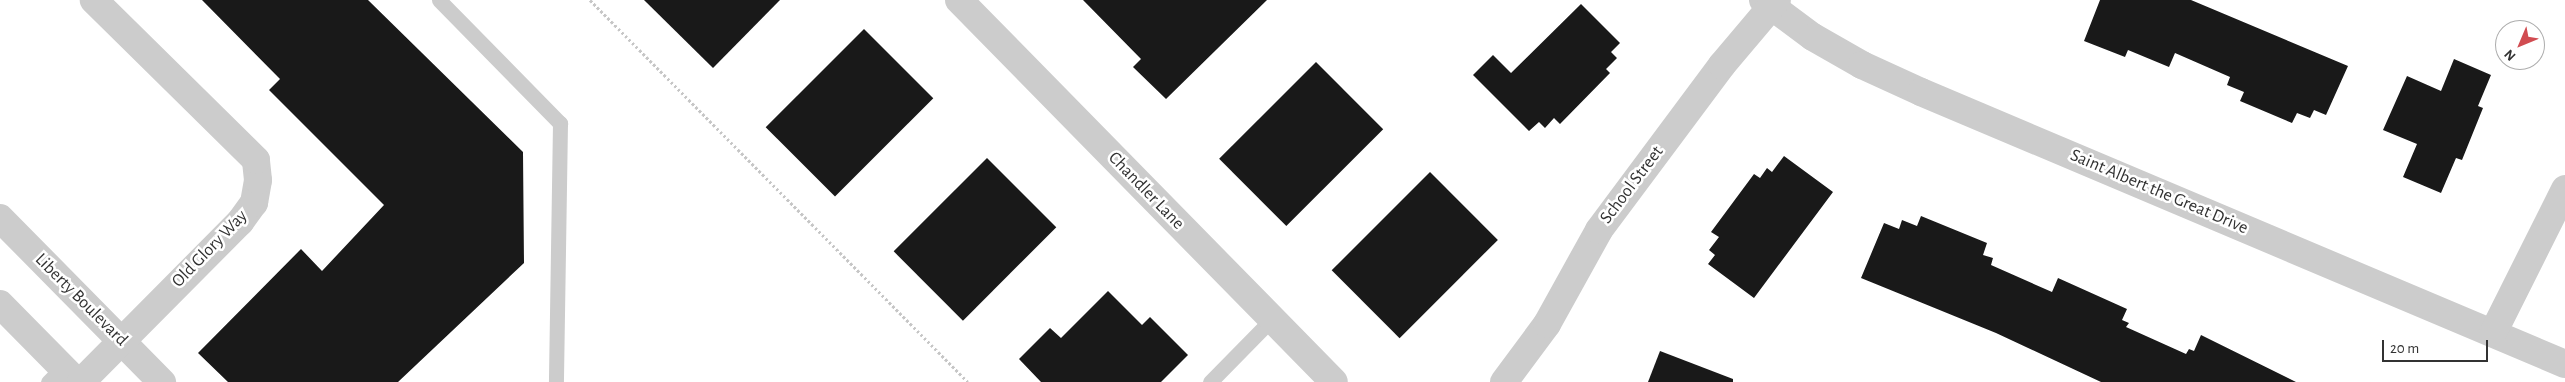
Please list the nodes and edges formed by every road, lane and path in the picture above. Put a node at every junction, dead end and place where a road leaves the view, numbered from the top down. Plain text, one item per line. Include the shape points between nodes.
1 (94, 0) edge
2 (438, 0) edge
3 (590, 0) edge
4 (959, 0) edge
5 (1771, 2) edge
6 (2565, 189) edge
7 (0, 218) edge
8 (0, 304) edge
9 (1272, 319) junction
10 (2493, 333) junction
11 (121, 341) junction
12 (2565, 364) edge
13 (67, 378) edge
14 (162, 382) edge
15 (556, 382) edge
16 (968, 382) edge
17 (1210, 382) edge
18 (1334, 382) edge
19 (1504, 382) edge

1 - 11 street, Old Glory Way via 256,160 258,180 254,203 240,222
2 - 15 lane via 560,123
3 - 16 path
4 - 9 street, Chandler Lane
5 - 10 street, Saint Albert the Great Drive via 1813,37 1862,65
5 - 19 street, School Street via 1599,230 1547,324
6 - 10 street
7 - 11 street, Liberty Boulevard
8 - 13 street
9 - 17 lane
9 - 18 street, Chandler Lane
10 - 12 street, Saint Albert the Great Drive
11 - 13 street, Old Glory Way
11 - 14 street, Liberty Boulevard

